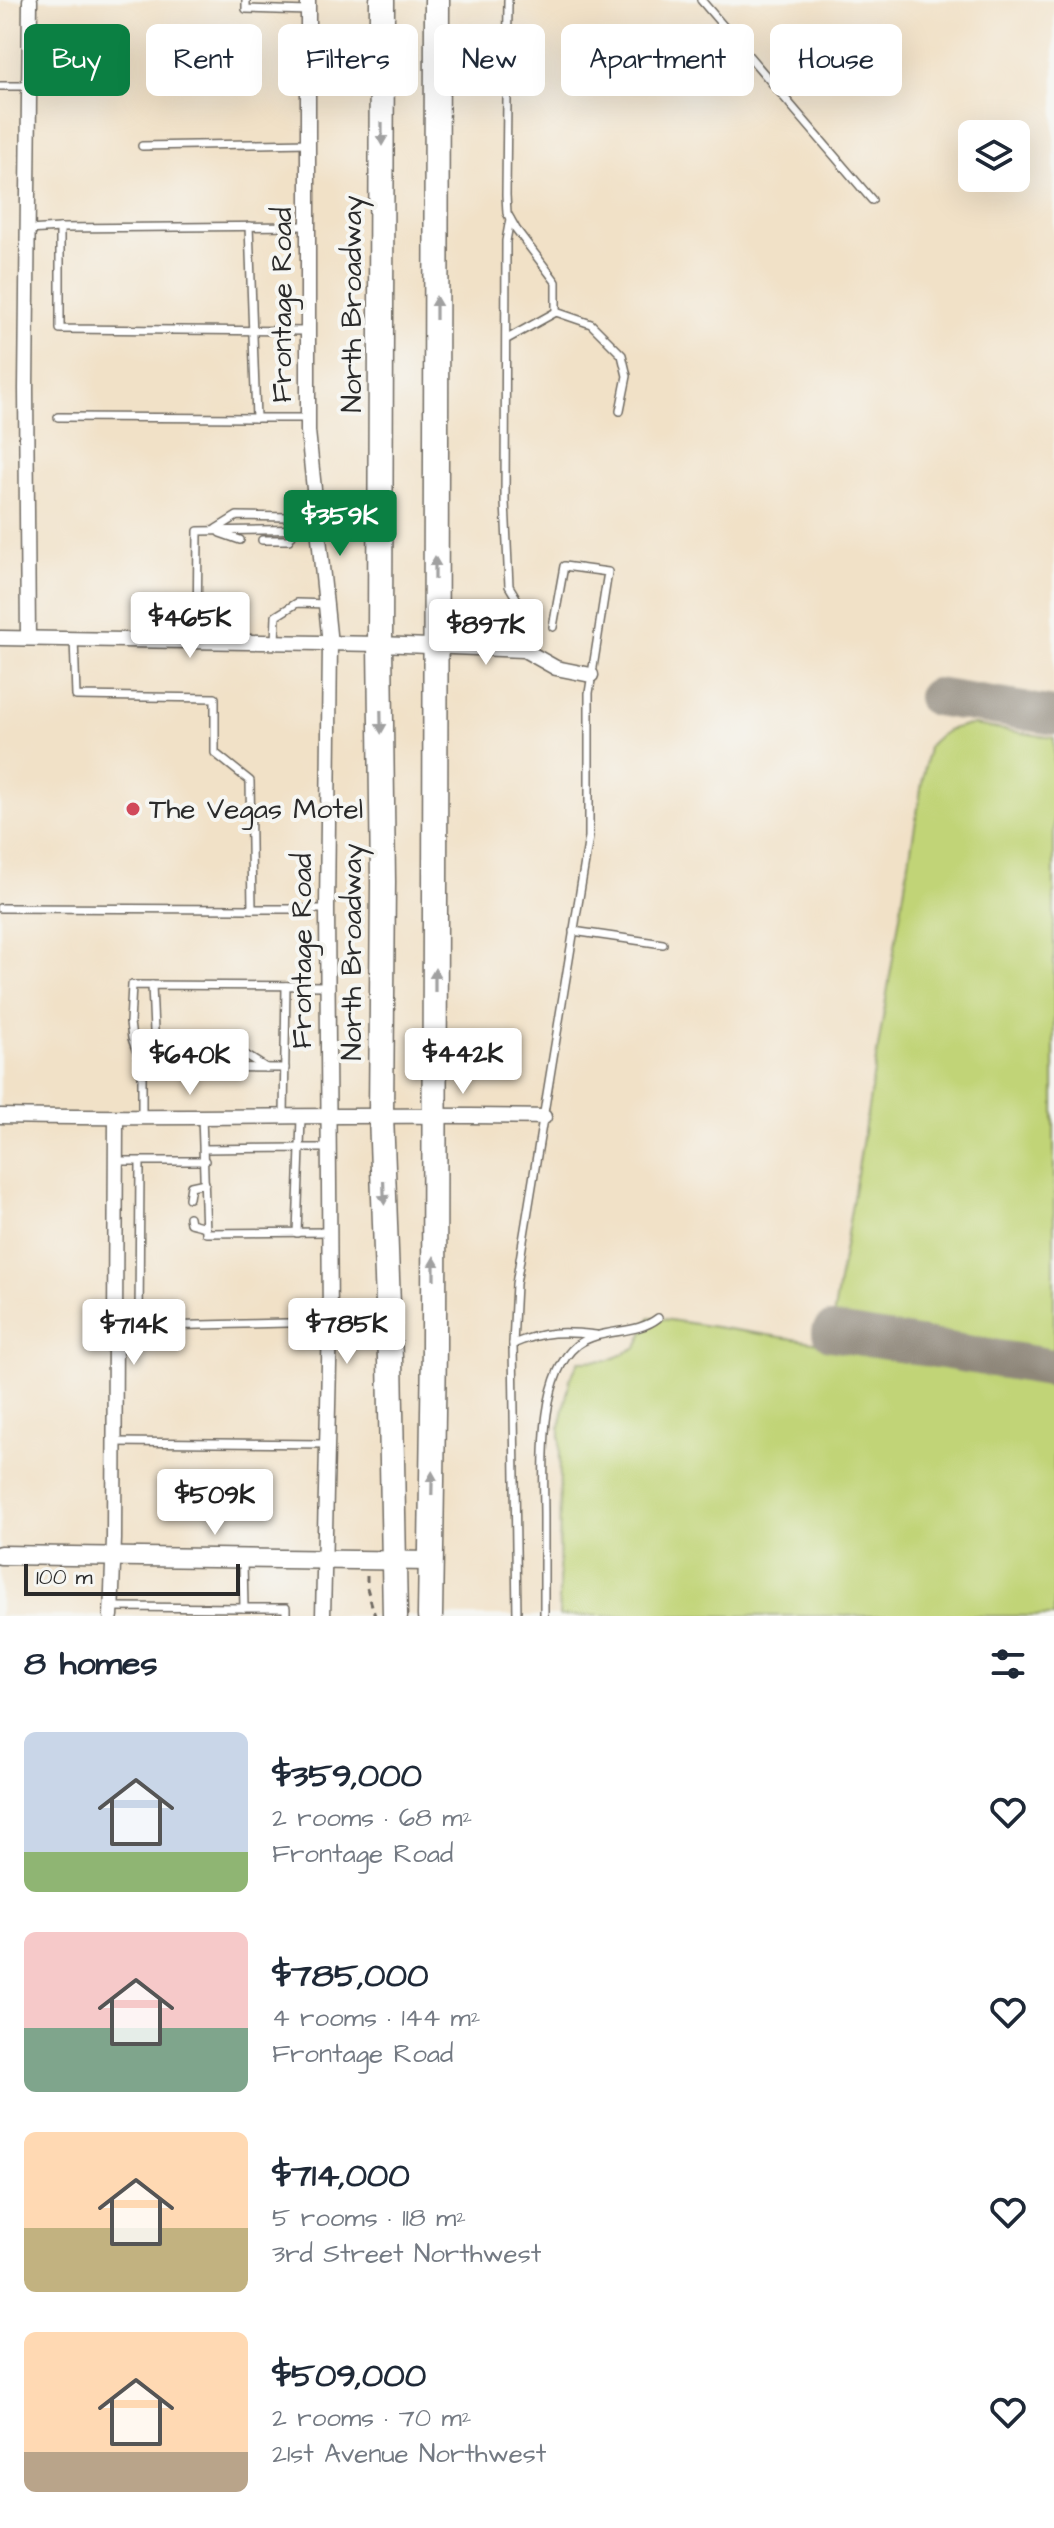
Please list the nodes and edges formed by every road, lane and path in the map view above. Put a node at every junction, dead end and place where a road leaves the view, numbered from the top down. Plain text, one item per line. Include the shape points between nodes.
1 (30, 0) edge
2 (246, 0) edge
3 (382, 0) edge
4 (437, 0) edge
5 (508, 0) edge
6 (701, 0) edge
7 (308, 5) edge
8 (30, 24) edge
9 (0, 86) edge
10 (24, 86) edge
11 (29, 96) edge
12 (309, 143) junction
13 (142, 146) dead end
14 (872, 200) dead end
15 (510, 219) junction
16 (249, 226) junction
17 (309, 226) junction
18 (60, 228) junction
19 (28, 230) junction
20 (556, 312) junction
21 (253, 330) junction
22 (309, 331) junction
23 (507, 339) junction
24 (620, 411) dead end
25 (58, 417) dead end
26 (256, 418) junction
27 (308, 418) junction
28 (296, 528) junction
29 (318, 529) junction
30 (214, 530) junction
31 (240, 540) dead end
32 (262, 540) dead end
33 (326, 604) junction
34 (553, 627) dead end
35 (0, 638) edge
36 (28, 638) junction
37 (74, 638) junction
38 (197, 641) junction
39 (275, 643) junction
40 (330, 644) junction
41 (380, 644) junction
42 (436, 646) junction
43 (524, 650) junction
44 (591, 675) junction
45 (0, 908) edge
46 (252, 909) junction
47 (327, 909) junction
48 (573, 931) junction
49 (663, 944) dead end
50 (152, 985) junction
51 (286, 986) junction
52 (328, 986) junction
53 (142, 1067) junction
54 (266, 1068) junction
55 (285, 1068) junction
56 (434, 1114) junction
57 (381, 1115) junction
58 (0, 1116) edge
59 (202, 1116) junction
60 (142, 1117) junction
61 (284, 1117) junction
62 (301, 1117) junction
63 (328, 1117) junction
64 (544, 1117) junction
65 (116, 1118) junction
66 (300, 1148) junction
67 (329, 1148) junction
68 (204, 1149) junction
69 (117, 1161) junction
70 (205, 1161) junction
71 (140, 1162) junction
72 (205, 1183) junction
73 (189, 1198) dead end
74 (189, 1217) dead end
75 (206, 1227) junction
76 (329, 1232) junction
77 (297, 1233) junction
78 (658, 1318) dead end
79 (330, 1322) junction
80 (115, 1327) junction
81 (139, 1327) junction
82 (596, 1335) junction
83 (513, 1344) junction
84 (114, 1442) junction
85 (325, 1444) junction
86 (0, 1555) edge
87 (112, 1556) junction
88 (243, 1559) junction
89 (323, 1561) junction
90 (395, 1561) junction
91 (430, 1561) junction
92 (244, 1608) junction
93 (111, 1612) edge
94 (151, 1612) edge
95 (286, 1616) edge
96 (323, 1616) edge
97 (395, 1616) edge
98 (430, 1616) edge
99 (517, 1616) edge
100 (544, 1616) edge

1 - 8 street
2 - 7 lane via 246,9
3 -> 41 main road, North Broadway
42 -> 4 main road
5 - 15 lane
6 - 14 lane
7 - 12 street, Frontage Road
9 - 10 lane
11 - 19 street
12 - 13 lane
12 - 17 street, Frontage Road
15 - 20 lane via 556,282
15 - 23 lane
16 - 17 lane
16 - 18 lane
16 - 21 lane
17 - 22 street, Frontage Road
18 - 19 lane
18 - 21 lane via 60,329
19 - 36 street
20 - 23 lane
20 - 24 lane via 591,324 622,355 627,376
21 - 22 lane
21 - 26 lane
22 - 27 street, Frontage Road
23 - 43 lane via 509,586 527,616
25 - 26 lane
26 - 27 lane
27 - 29 street, Frontage Road
28 - 29 lane
28 - 30 lane
28 - 30 lane via 290,517 237,516
28 - 32 lane via 289,540
29 - 33 street, Frontage Road
30 - 31 lane
30 - 38 lane via 198,531
33 - 39 lane via 297,603 276,616
33 - 40 street, Frontage Road
34 - 44 lane via 564,566 608,572
35 - 36 street
36 - 37 street
37 - 38 street
37 - 46 lane via 76,696 215,698 215,753 250,781
38 - 39 street
39 - 40 street
40 - 41 street
40 - 47 street, Frontage Road
41 - 42 street
41 -> 57 main road, North Broadway
42 - 43 street
56 -> 42 main road
43 - 44 street via 556,668
44 - 48 lane via 589,837
45 - 46 lane
46 - 47 lane
47 - 52 street, Frontage Road
48 - 49 lane
48 - 64 lane
50 - 51 lane
50 - 53 lane via 132,985 130,1023
50 - 54 lane via 157,1044 173,1051 241,1052
51 - 52 lane
51 - 55 lane
52 - 63 street, Frontage Road
53 - 54 lane
53 - 60 lane
54 - 55 lane
55 - 61 lane
56 - 57 street
56 - 64 street
91 -> 56 main road
57 - 63 street
57 -> 90 main road, North Broadway
58 - 65 street
59 - 60 street
59 - 61 street
59 - 68 lane
60 - 65 street
61 - 62 street
62 - 63 street
62 - 66 lane
63 - 67 street, Frontage Road
64 - 83 lane via 516,1284
65 - 69 street
66 - 67 lane
66 - 68 lane
66 - 77 lane
67 - 76 street, Frontage Road
68 - 70 lane
69 - 71 lane
69 - 80 street
70 - 71 lane
70 - 72 lane
71 - 81 lane
72 - 73 lane via 191,1186
72 - 75 lane
74 - 75 lane via 190,1223
75 - 77 lane via 206,1233
76 - 77 lane
76 - 79 street, Frontage Road
78 - 82 lane via 650,1325
79 - 81 lane
79 - 85 street, Frontage Road
80 - 81 lane
80 - 84 street
82 - 83 lane via 560,1331
82 - 100 lane via 563,1361 548,1407
83 - 99 lane
84 - 85 lane
84 - 87 street
85 - 89 street, Frontage Road
86 - 87 street
87 - 88 street
87 - 93 street
88 - 89 street
88 - 92 lane
89 - 90 street
89 - 96 street, Frontage Road
90 - 91 street
90 - 97 main road, North Broadway
91 - 98 main road
92 - 94 lane
92 - 95 lane via 286,1608
93 - 94 lane

